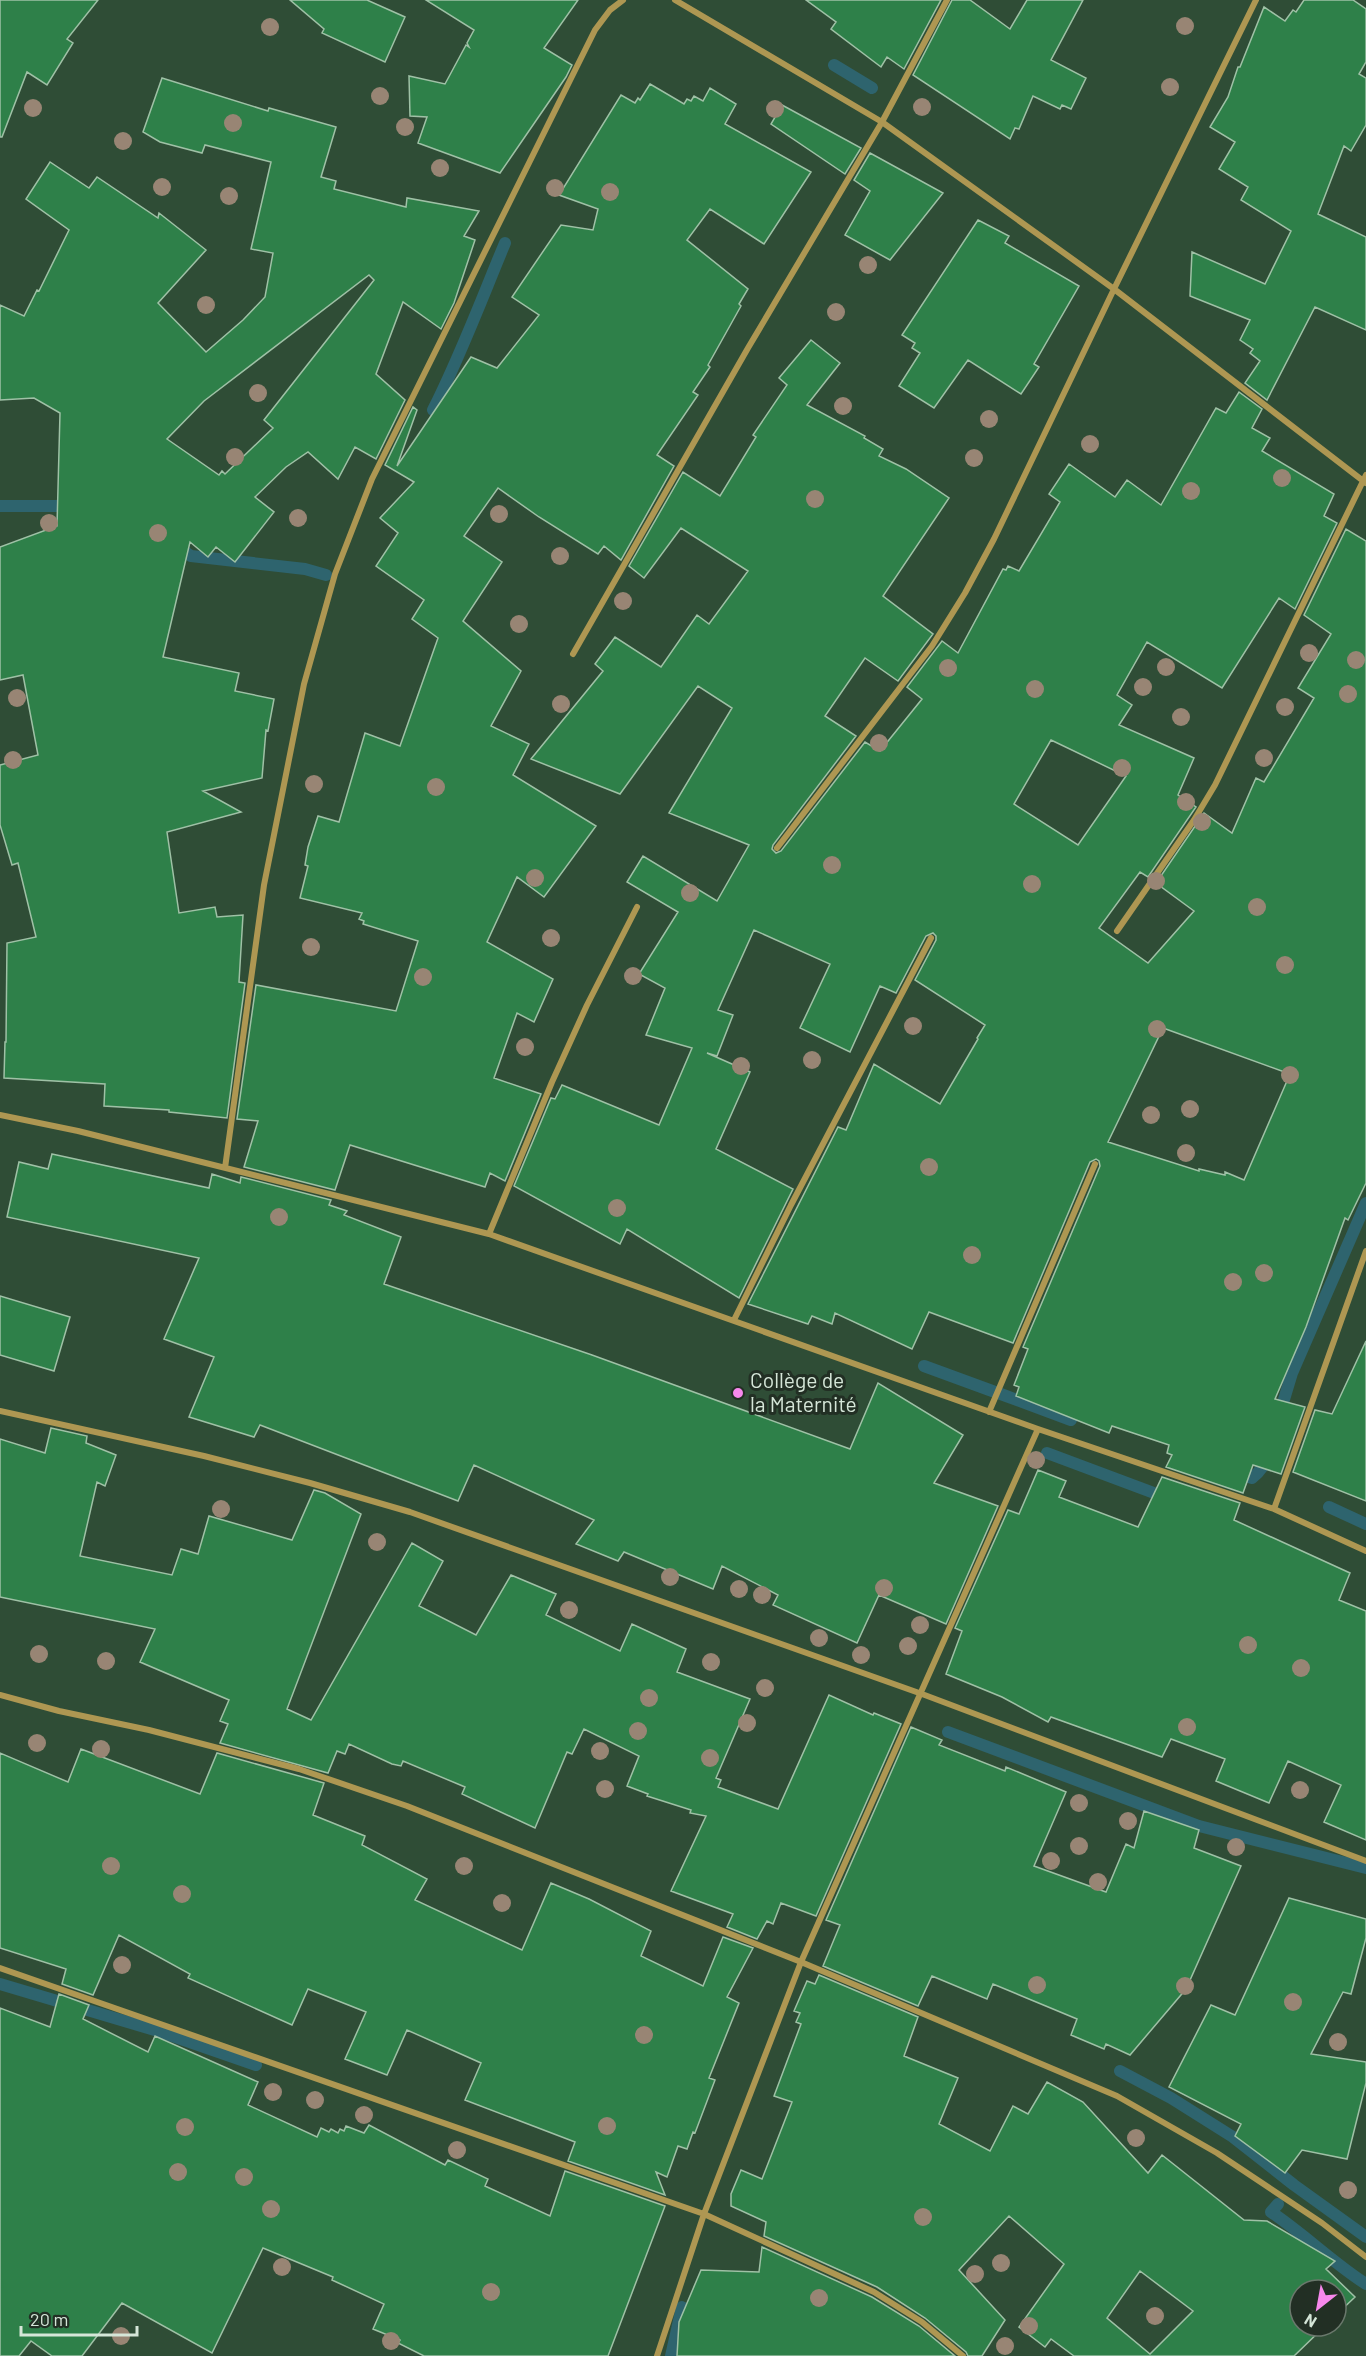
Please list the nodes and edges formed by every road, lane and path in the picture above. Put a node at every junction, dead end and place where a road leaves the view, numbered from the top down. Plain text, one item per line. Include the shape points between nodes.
1 (623, 0) edge
2 (675, 0) edge
3 (947, 0) edge
4 (1256, 0) edge
5 (882, 122) junction
6 (1114, 289) junction
7 (1365, 479) edge
8 (573, 654) dead end
9 (777, 848) dead end
10 (637, 906) dead end
11 (1117, 931) dead end
12 (931, 938) dead end
13 (0, 1115) edge
14 (1095, 1164) dead end
15 (225, 1168) junction
16 (489, 1234) junction
17 (1366, 1251) edge
18 (734, 1320) junction
19 (0, 1411) edge
20 (989, 1412) junction
21 (1038, 1429) junction
22 (1274, 1509) junction
23 (1366, 1551) edge
24 (922, 1694) junction
25 (0, 1695) edge
26 (1366, 1861) edge
27 (801, 1962) junction
28 (0, 1968) edge
29 (704, 2214) junction
30 (1366, 2257) edge
31 (657, 2356) edge
32 (963, 2356) edge

1 - 15 street via 610,10 589,41 372,479 335,574 304,684 264,885
2 - 5 street
3 - 5 street
4 - 6 street
5 - 6 street
5 - 8 street
6 - 7 street
6 - 9 street via 965,593 932,646
7 - 11 street via 1215,785
10 - 16 street via 586,1005
12 - 18 street
13 - 15 street
14 - 20 street
15 - 16 street
16 - 18 street
17 - 22 street
18 - 20 street
19 - 24 street via 204,1456 398,1509
20 - 21 street
21 - 22 street
21 - 24 street
22 - 23 street
24 - 26 street
24 - 27 street
25 - 27 street via 300,1769 407,1806
27 - 29 street
27 - 30 street via 1117,2096 1217,2153
28 - 29 street
29 - 31 street
29 - 32 street via 874,2292 922,2322

